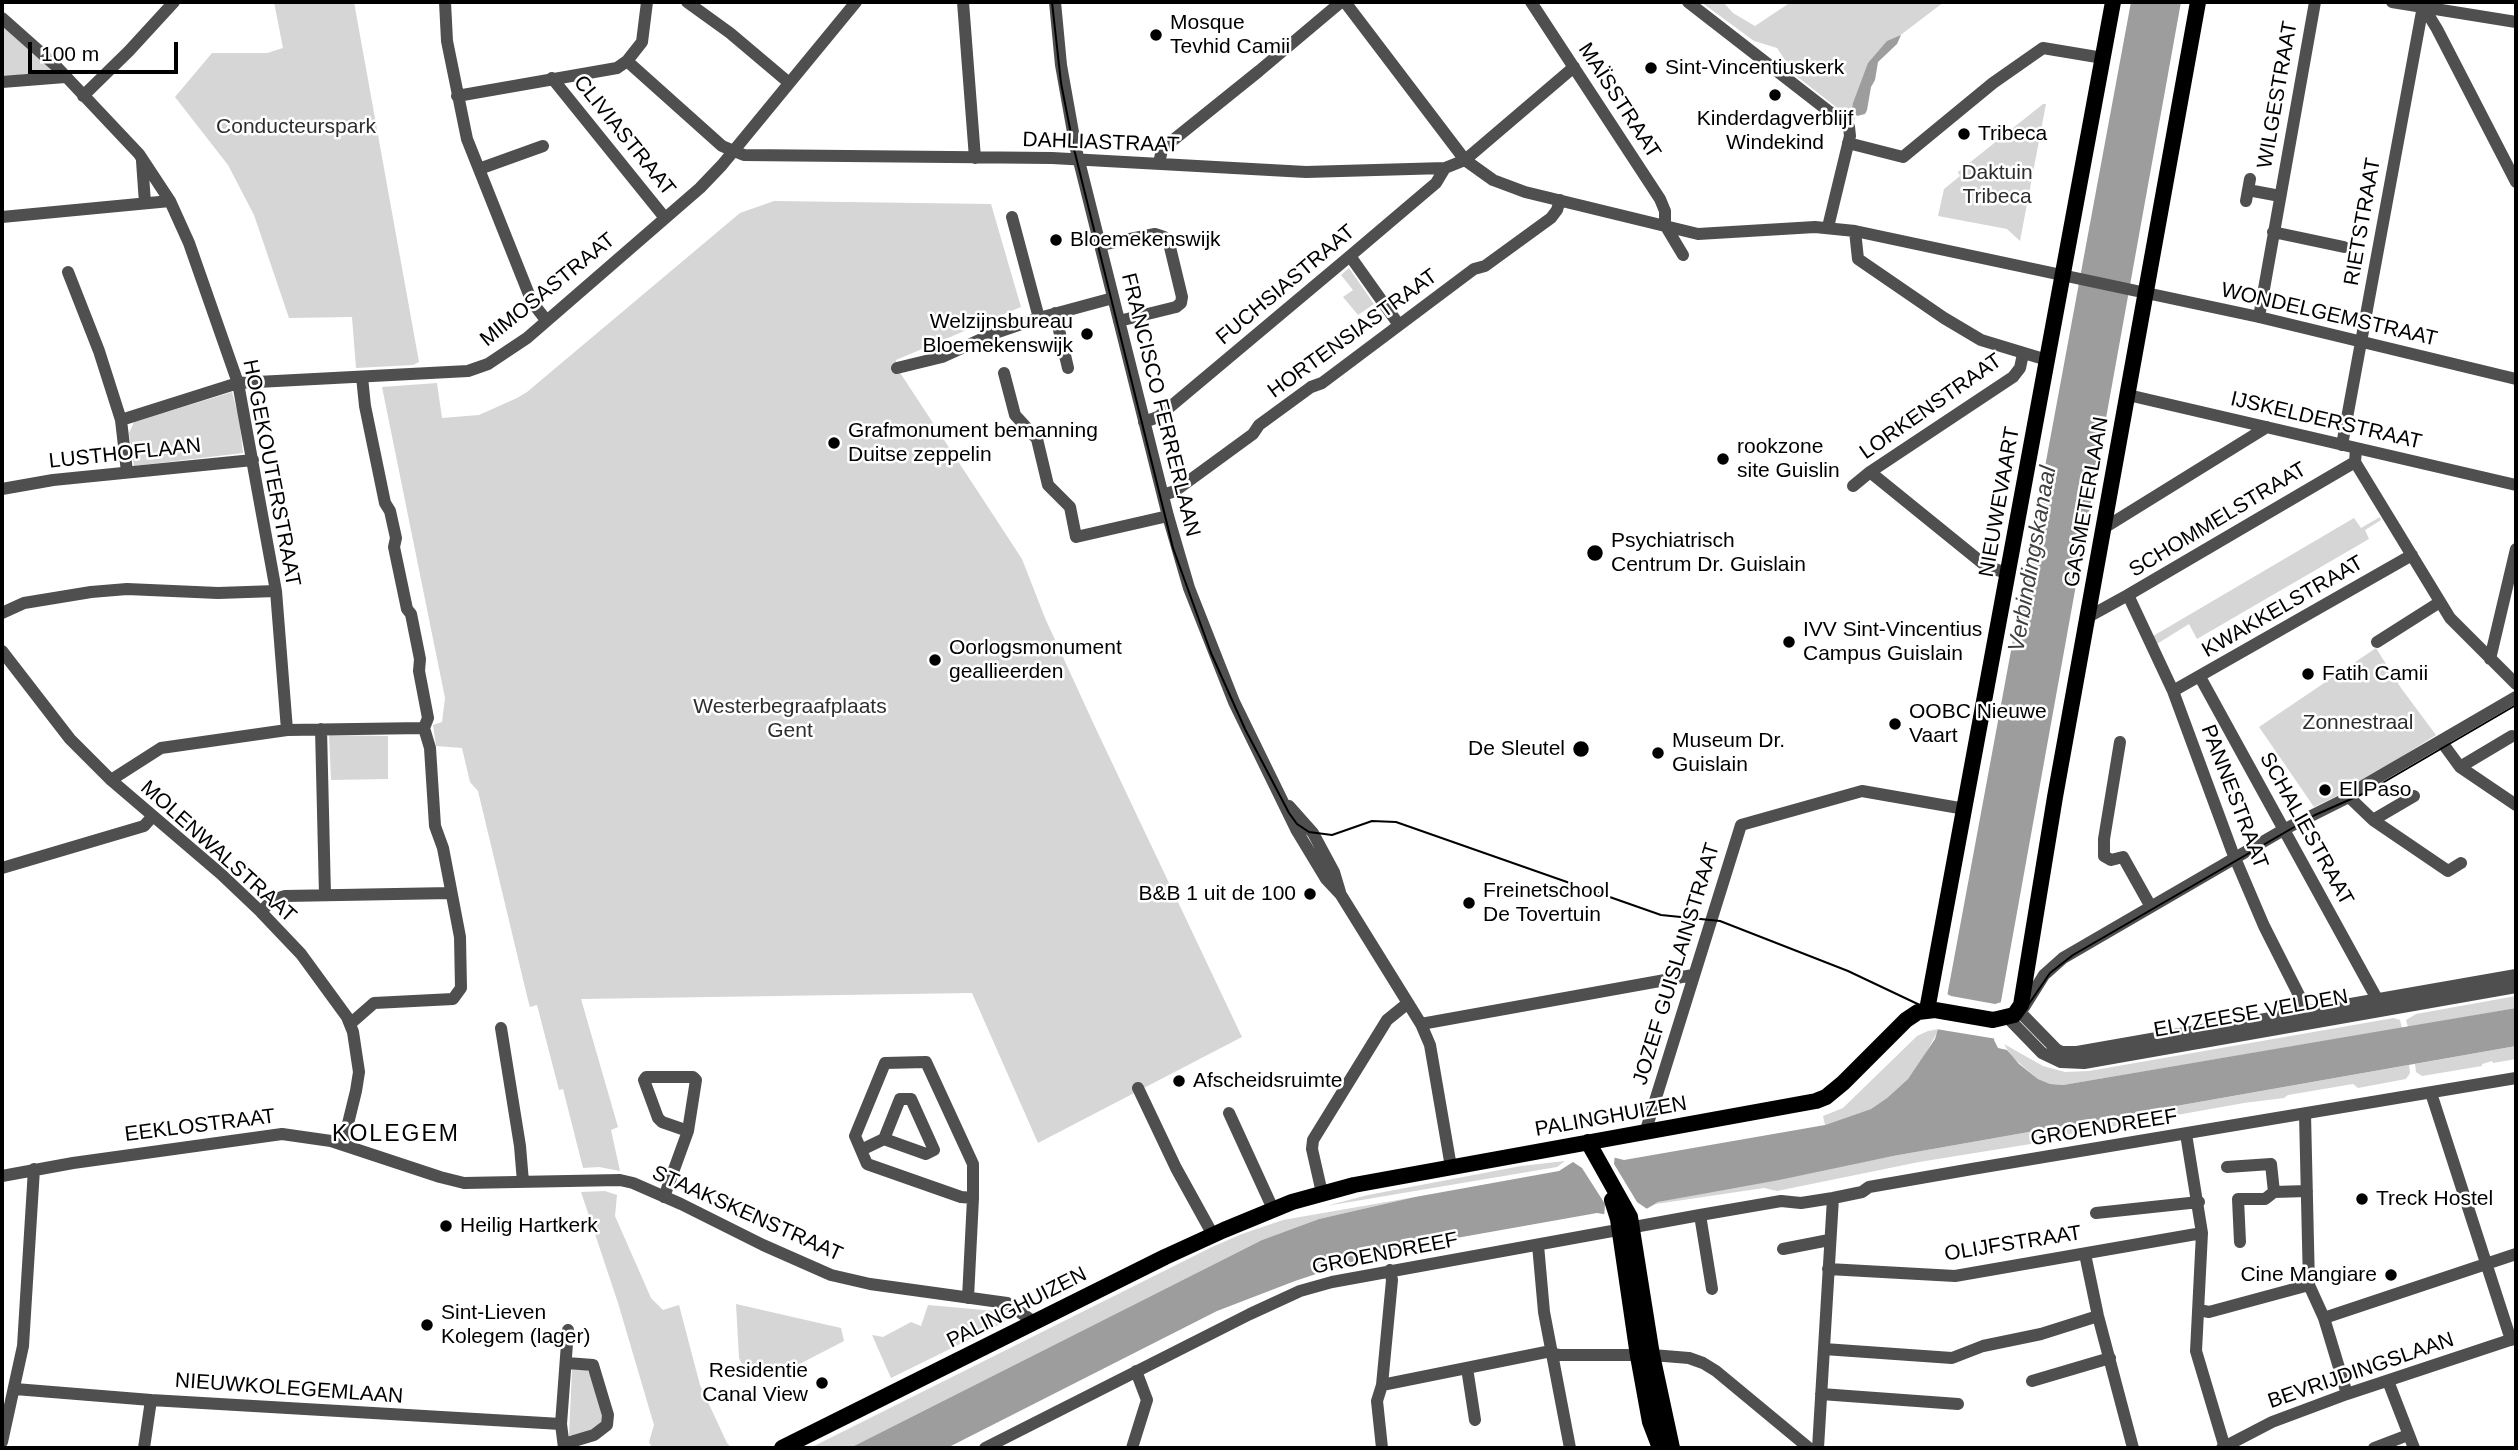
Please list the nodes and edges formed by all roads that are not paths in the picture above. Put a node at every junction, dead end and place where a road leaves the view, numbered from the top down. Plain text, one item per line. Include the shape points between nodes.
1 (174, 2) edge
2 (445, 2) edge
3 (647, 2) edge
4 (687, 2) edge
5 (856, 2) edge
6 (963, 2) edge
7 (1055, 2) edge
8 (1343, 2) edge
9 (1531, 2) edge
10 (1688, 2) edge
11 (2113, 2) edge
12 (2198, 2) edge
13 (2315, 2) edge
14 (2392, 2) edge
15 (2423, 6) junction
16 (2, 18) edge
17 (2516, 22) edge
18 (2103, 58) junction
19 (627, 61) junction
20 (1574, 68) junction
21 (65, 76) junction
22 (552, 78) junction
23 (2, 82) edge
24 (788, 82) junction
25 (83, 96) junction
26 (457, 96) junction
27 (1848, 143) junction
28 (543, 146) dead end
29 (733, 151) junction
30 (975, 158) junction
31 (142, 159) junction
32 (1079, 160) junction
33 (1465, 160) junction
34 (1159, 164) junction
35 (1445, 168) junction
36 (479, 169) junction
37 (2516, 182) edge
38 (2248, 190) dead end
39 (2280, 196) junction
40 (1560, 200) junction
41 (170, 201) junction
42 (145, 203) junction
43 (2, 217) edge
44 (1012, 217) dead end
45 (665, 218) junction
46 (1665, 225) junction
47 (1828, 227) junction
48 (1855, 232) junction
49 (2273, 232) junction
50 (1100, 245) junction
51 (2344, 247) dead end
52 (1683, 255) dead end
53 (1350, 256) junction
54 (68, 272) dead end
55 (2069, 278) junction
56 (2139, 292) junction
57 (1113, 298) junction
58 (1055, 313) junction
59 (2259, 317) junction
60 (1039, 318) junction
61 (546, 320) junction
62 (1119, 321) junction
63 (1399, 326) junction
64 (2361, 341) junction
65 (2022, 354) junction
66 (2047, 360) junction
67 (897, 368) dead end
68 (1068, 368) dead end
69 (1004, 373) dead end
70 (362, 377) junction
71 (2516, 379) edge
72 (238, 383) junction
73 (2128, 395) junction
74 (121, 420) junction
75 (1144, 422) junction
76 (2267, 427) junction
77 (2342, 445) junction
78 (2355, 455) junction
79 (253, 460) junction
80 (127, 472) junction
81 (1870, 472) junction
82 (2516, 485) edge
83 (1853, 486) dead end
84 (2, 489) edge
85 (1163, 495) junction
86 (1167, 516) junction
87 (2104, 528) junction
88 (2516, 549) edge
89 (2412, 555) junction
90 (2008, 575) junction
91 (276, 591) junction
92 (2128, 596) junction
93 (2440, 602) junction
94 (2, 613) edge
95 (2088, 617) junction
96 (2377, 642) dead end
97 (2, 651) edge
98 (2490, 659) junction
99 (2200, 677) junction
100 (2516, 684) edge
101 (2173, 691) junction
102 (2516, 697) edge
103 (2516, 704) edge
104 (424, 728) junction
105 (321, 729) junction
106 (287, 730) junction
107 (2512, 736) dead end
108 (2120, 742) dead end
109 (2443, 744) junction
110 (2460, 767) junction
111 (111, 780) junction
112 (2414, 796) dead end
113 (2349, 797) junction
114 (2516, 805) edge
115 (1965, 809) junction
116 (152, 817) junction
117 (2373, 820) junction
118 (2285, 829) junction
119 (2235, 858) junction
120 (2461, 863) dead end
121 (2, 868) edge
122 (452, 893) junction
123 (325, 895) junction
124 (2151, 907) junction
125 (261, 912) junction
126 (1693, 975) junction
127 (2516, 975) edge
128 (2516, 987) edge
129 (2377, 999) junction
130 (1408, 1003) junction
131 (1933, 1010) junction
132 (2307, 1011) junction
133 (2010, 1015) junction
134 (350, 1024) junction
135 (1422, 1024) junction
136 (501, 1028) dead end
137 (2516, 1078) edge
138 (1138, 1088) dead end
139 (2431, 1093) junction
140 (1229, 1113) dead end
141 (2305, 1115) junction
142 (688, 1130) junction
143 (1645, 1133) junction
144 (2186, 1134) junction
145 (884, 1139) junction
146 (343, 1144) junction
147 (1587, 1149) junction
148 (861, 1150) junction
149 (1451, 1167) junction
150 (2227, 1167) dead end
151 (34, 1169) junction
152 (2, 1176) edge
153 (605, 1179) joint
154 (523, 1182) junction
155 (2307, 1191) junction
156 (2274, 1192) junction
157 (1322, 1193) junction
158 (664, 1197) junction
159 (972, 1198) junction
160 (1833, 1198) junction
161 (2199, 1202) junction
162 (1273, 1209) junction
163 (2096, 1213) dead end
164 (1700, 1214) junction
165 (1625, 1223) junction
166 (2202, 1233) junction
167 (1213, 1235) junction
168 (1829, 1240) junction
169 (2240, 1242) dead end
170 (1538, 1245) junction
171 (1783, 1249) dead end
172 (2085, 1254) junction
173 (2516, 1254) edge
174 (2487, 1264) junction
175 (1828, 1269) junction
176 (1391, 1270) junction
177 (2309, 1285) junction
178 (1712, 1289) dead end
179 (968, 1298) junction
180 (2199, 1310) junction
181 (2098, 1316) junction
182 (2324, 1318) junction
183 (1034, 1322) junction
184 (568, 1330) dead end
185 (2514, 1339) edge
186 (1824, 1349) junction
187 (1553, 1353) junction
188 (1645, 1355) junction
189 (2109, 1358) junction
190 (567, 1363) junction
191 (1467, 1368) junction
192 (1136, 1371) junction
193 (2032, 1381) dead end
194 (2388, 1381) junction
195 (1382, 1385) junction
196 (15, 1389) junction
197 (1821, 1394) junction
198 (2347, 1394) junction
199 (150, 1400) junction
200 (1958, 1404) dead end
201 (1475, 1420) dead end
202 (561, 1424) junction
203 (2408, 1435) junction
204 (2, 1442) edge
205 (564, 1446) edge
206 (145, 1448) edge
207 (782, 1448) edge
208 (985, 1448) edge
209 (1132, 1448) edge
210 (1381, 1448) edge
211 (1570, 1448) edge
212 (1660, 1448) edge
213 (1672, 1448) edge
214 (1808, 1448) edge
215 (1818, 1448) edge
216 (2133, 1448) edge
217 (2224, 1448) edge
218 (2374, 1448) edge
219 (2414, 1448) edge

1 - 25 street
2 - 26 street
3 - 19 street via 642,42
4 - 24 street
5 - 24 street, MIMOSASTRAAT
6 - 30 street
7 - 32 street, FRANCISCO FERRERLAAN
8 - 33 street, WONDELGEMSTRAAT
8 - 34 street via 1162,149
9 - 20 street, MAÏSSTRAAT
10 - 27 street via 1849,127
11 - 18 main road, NIEUWEVAART
12 - 56 main road, GASMETERLAAN
13 - 39 street, WILGESTRAAT
14 - 15 street
15 - 17 street
15 - 37 street
15 - 64 street, RIETSTRAAT
16 - 21 street, HOGEKOUTERSTRAAT
18 - 27 street via 2043,48 2032,53 1903,157
18 - 55 main road, NIEUWEVAART
19 - 22 street via 617,68
19 - 29 street
20 - 33 street
20 - 46 street, MAÏSSTRAAT via 1660,199
21 - 23 street
21 - 25 street, HOGEKOUTERSTRAAT
22 - 26 street
22 - 45 street, CLIVIASTRAAT
24 - 29 street, MIMOSASTRAAT
25 - 31 street, HOGEKOUTERSTRAAT
26 - 36 street
27 - 47 street
28 - 36 street
29 - 30 street, DAHLIASTRAAT via 744,155
29 - 45 street, MIMOSASTRAAT
30 - 32 street, DAHLIASTRAAT
31 - 41 street, HOGEKOUTERSTRAAT
31 - 42 street
32 - 34 street, DAHLIASTRAAT
32 - 50 street, FRANCISCO FERRERLAAN
33 - 35 street, DAHLIASTRAAT
33 - 40 street, WONDELGEMSTRAAT via 1506,186
34 - 35 street, DAHLIASTRAAT via 1306,172
35 - 53 street, FUCHSIASTRAAT via 1436,183
36 - 61 street via 532,302
38 - 39 street, WILGESTRAAT
39 - 49 street, WILGESTRAAT
40 - 46 street, WONDELGEMSTRAAT
40 - 63 street, HORTENSIASTRAAT via 1551,218
41 - 42 street
41 - 72 street, HOGEKOUTERSTRAAT
42 - 43 street
44 - 60 street
45 - 61 street, MIMOSASTRAAT
46 - 47 street, WONDELGEMSTRAAT via 1698,234
46 - 52 street, MAÏSSTRAAT
47 - 48 street, WONDELGEMSTRAAT
48 - 55 street, WONDELGEMSTRAAT
48 - 65 street via 1858,259 1981,340
49 - 51 street
49 - 59 street, WILGESTRAAT
50 - 57 street, FRANCISCO FERRERLAAN
50 - 62 street via 1155,234 1169,243 1181,303
53 - 63 street
53 - 75 street, FUCHSIASTRAAT via 1158,417
54 - 74 street
55 - 56 street, WONDELGEMSTRAAT
55 - 66 main road, NIEUWEVAART
56 - 59 street, WONDELGEMSTRAAT
56 - 73 main road, GASMETERLAAN
57 - 58 street
57 - 62 street, FRANCISCO FERRERLAAN
58 - 60 street
58 - 68 street
59 - 64 street, WONDELGEMSTRAAT
60 - 67 street via 942,357
61 - 70 street, MIMOSASTRAAT via 479,369
62 - 75 street, FRANCISCO FERRERLAAN
63 - 85 street, HORTENSIASTRAAT via 1175,491
64 - 71 street, WONDELGEMSTRAAT
64 - 77 street, RIETSTRAAT
65 - 66 street
65 - 81 street, LORKENSTRAAT via 2013,377
66 - 90 main road, NIEUWEVAART
69 - 86 street via 1015,415 1037,439 1048,485 1070,507 1076,537
70 - 72 street, MIMOSASTRAAT
70 - 104 street via 420,659 428,718
72 - 74 street, MIMOSASTRAAT
72 - 79 street, HOGEKOUTERSTRAAT
73 - 76 street, IJSKELDERSTRAAT
73 - 87 main road, GASMETERLAAN
74 - 80 street
75 - 85 street, FRANCISCO FERRERLAAN
76 - 77 street, IJSKELDERSTRAAT
76 - 87 street
77 - 78 street, IJSKELDERSTRAAT
78 - 82 street, IJSKELDERSTRAAT
78 - 89 street
78 - 92 street, SCHOMMELSTRAAT
79 - 80 street, LUSTHOFLAAN
79 - 91 street, HOGEKOUTERSTRAAT
80 - 84 street, LUSTHOFLAAN
81 - 83 street, LORKENSTRAAT
81 - 90 street via 1986,566
85 - 86 street, FRANCISCO FERRERLAAN
86 - 130 street, FRANCISCO FERRERLAAN via 1219,666 1257,749 1303,841
87 - 95 main road, GASMETERLAAN
88 - 98 street
89 - 93 street
89 - 99 street, KWAKKELSTRAAT
90 - 115 main road, NIEUWEVAART
91 - 94 street via 127,589 24,603
91 - 106 street, HOGEKOUTERSTRAAT
92 - 95 street, SCHOMMELSTRAAT
92 - 101 street, PANNESTRAAT
93 - 96 street
93 - 98 street
95 - 133 main road, GASMETERLAAN via 2032,947
97 - 111 street, MOLENWALSTRAAT via 70,739
98 - 100 street
99 - 101 street, KWAKKELSTRAAT
99 - 118 street, SCHALIESTRAAT
101 - 119 street, PANNESTRAAT
102 - 109 street
103 - 109 street
104 - 105 street
104 - 122 street via 430,748 435,826
105 - 106 street
105 - 123 street
106 - 111 street via 161,748
107 - 110 street
108 - 124 street via 2104,856 2111,860 2123,857
109 - 110 street
109 - 113 street
110 - 114 street
111 - 116 street, MOLENWALSTRAAT
112 - 117 street
113 - 117 street
113 - 118 street
115 - 126 street, JOZEF GUISLAINSTRAAT via 1862,791 1741,825
115 - 131 main road, NIEUWEVAART
116 - 121 street via 144,826
116 - 125 street, MOLENWALSTRAAT
117 - 120 street via 2448,871
118 - 119 street
118 - 129 street, SCHALIESTRAAT
119 - 124 street
119 - 132 street, PANNESTRAAT
122 - 123 street
122 - 134 street via 460,937 461,988 453,999 374,1003
123 - 125 street via 285,896 272,900
124 - 133 street via 2056,963 2024,1007
125 - 134 street, MOLENWALSTRAAT via 301,954
126 - 135 street
126 - 143 street, JOZEF GUISLAINSTRAAT
127 - 129 street, ELYZEESE VELDEN
128 - 133 street, ELYZEESE VELDEN via 2084,1063 2062,1062 2042,1053
129 - 132 street, ELYZEESE VELDEN
130 - 135 street, FRANCISCO FERRERLAAN
130 - 157 street via 1387,1020 1313,1140
131 - 133 main road via 1984,1019
131 - 143 main road, PALINGHUIZEN via 1906,1020 1826,1097
132 - 133 street, ELYZEESE VELDEN via 2069,1052 2062,1052
134 - 146 street, MOLENWALSTRAAT via 359,1072
135 - 149 street, FRANCISCO FERRERLAAN via 1430,1045
136 - 154 street
137 - 139 street, GROENDREEF
138 - 167 street
139 - 141 street, GROENDREEF
139 - 174 street
140 - 162 street
141 - 144 street, GROENDREEF
141 - 155 street
142 - 142 street via 658,1118 646,1077 696,1080
142 - 158 street
143 - 147 main road, PALINGHUIZEN
144 - 160 street, GROENDREEF via 1869,1187
144 - 161 street
145 - 145 street via 926,1154 934,1150 911,1100 900,1099
145 - 148 street
146 - 151 street, EEKLOSTRAAT via 282,1134
146 - 154 street, EEKLOSTRAAT via 464,1183
147 - 149 main road, PALINGHUIZEN
147 - 165 main road
148 - 159 street via 867,1164
148 - 159 street via 855,1136 885,1063 926,1062 973,1164
149 - 157 main road, PALINGHUIZEN
150 - 156 street via 2271,1164
151 - 152 street, EEKLOSTRAAT
151 - 196 street via 23,1346
153 - 154 street, EEKLOSTRAAT
153 - 158 street, STAAKSKENSTRAAT via 633,1183
155 - 156 street
155 - 177 street
156 - 169 street via 2265,1199 2238,1199
157 - 162 main road, PALINGHUIZEN
158 - 179 street, STAAKSKENSTRAAT via 831,1275
159 - 179 street
160 - 164 street, GROENDREEF
160 - 168 street
161 - 163 street
161 - 166 street
162 - 167 main road, PALINGHUIZEN
164 - 165 street, GROENDREEF
164 - 178 street
165 - 170 street, GROENDREEF
165 - 188 main road
166 - 172 street, OLIJFSTRAAT
166 - 180 street
167 - 183 main road, PALINGHUIZEN
168 - 171 street
168 - 175 street
170 - 176 street, GROENDREEF
170 - 187 street
172 - 175 street, OLIJFSTRAAT via 1955,1276
172 - 181 street
173 - 174 street
174 - 182 street
174 - 185 street
175 - 186 street
176 - 192 street, GROENDREEF via 1300,1291
176 - 195 street
177 - 180 street via 2209,1312
177 - 182 street
179 - 183 street, STAAKSKENSTRAAT via 1007,1303
180 - 217 street via 2196,1351
181 - 186 street via 1952,1358
181 - 189 street
182 - 198 street
183 - 207 main road, PALINGHUIZEN
184 - 190 street
185 - 194 street, BEVRIJDINGSLAAN
186 - 197 street
187 - 188 street
187 - 191 street
187 - 211 street
188 - 212 main road via 1650,1422
188 - 213 main road
188 - 214 street via 1703,1363
189 - 193 street
189 - 216 street
190 - 202 street
190 - 205 street via 593,1364 608,1415 607,1425 594,1435
191 - 195 street
191 - 201 street
192 - 208 street, GROENDREEF
192 - 209 street via 1147,1400
194 - 198 street, BEVRIJDINGSLAAN
194 - 203 street
195 - 210 street via 1377,1401
196 - 199 street, NIEUWKOLEGEMLAAN
196 - 204 street
197 - 200 street
197 - 215 street
198 - 217 street, BEVRIJDINGSLAAN via 2272,1422
199 - 202 street, NIEUWKOLEGEMLAAN
199 - 206 street
202 - 205 street
203 - 218 street
203 - 219 street

